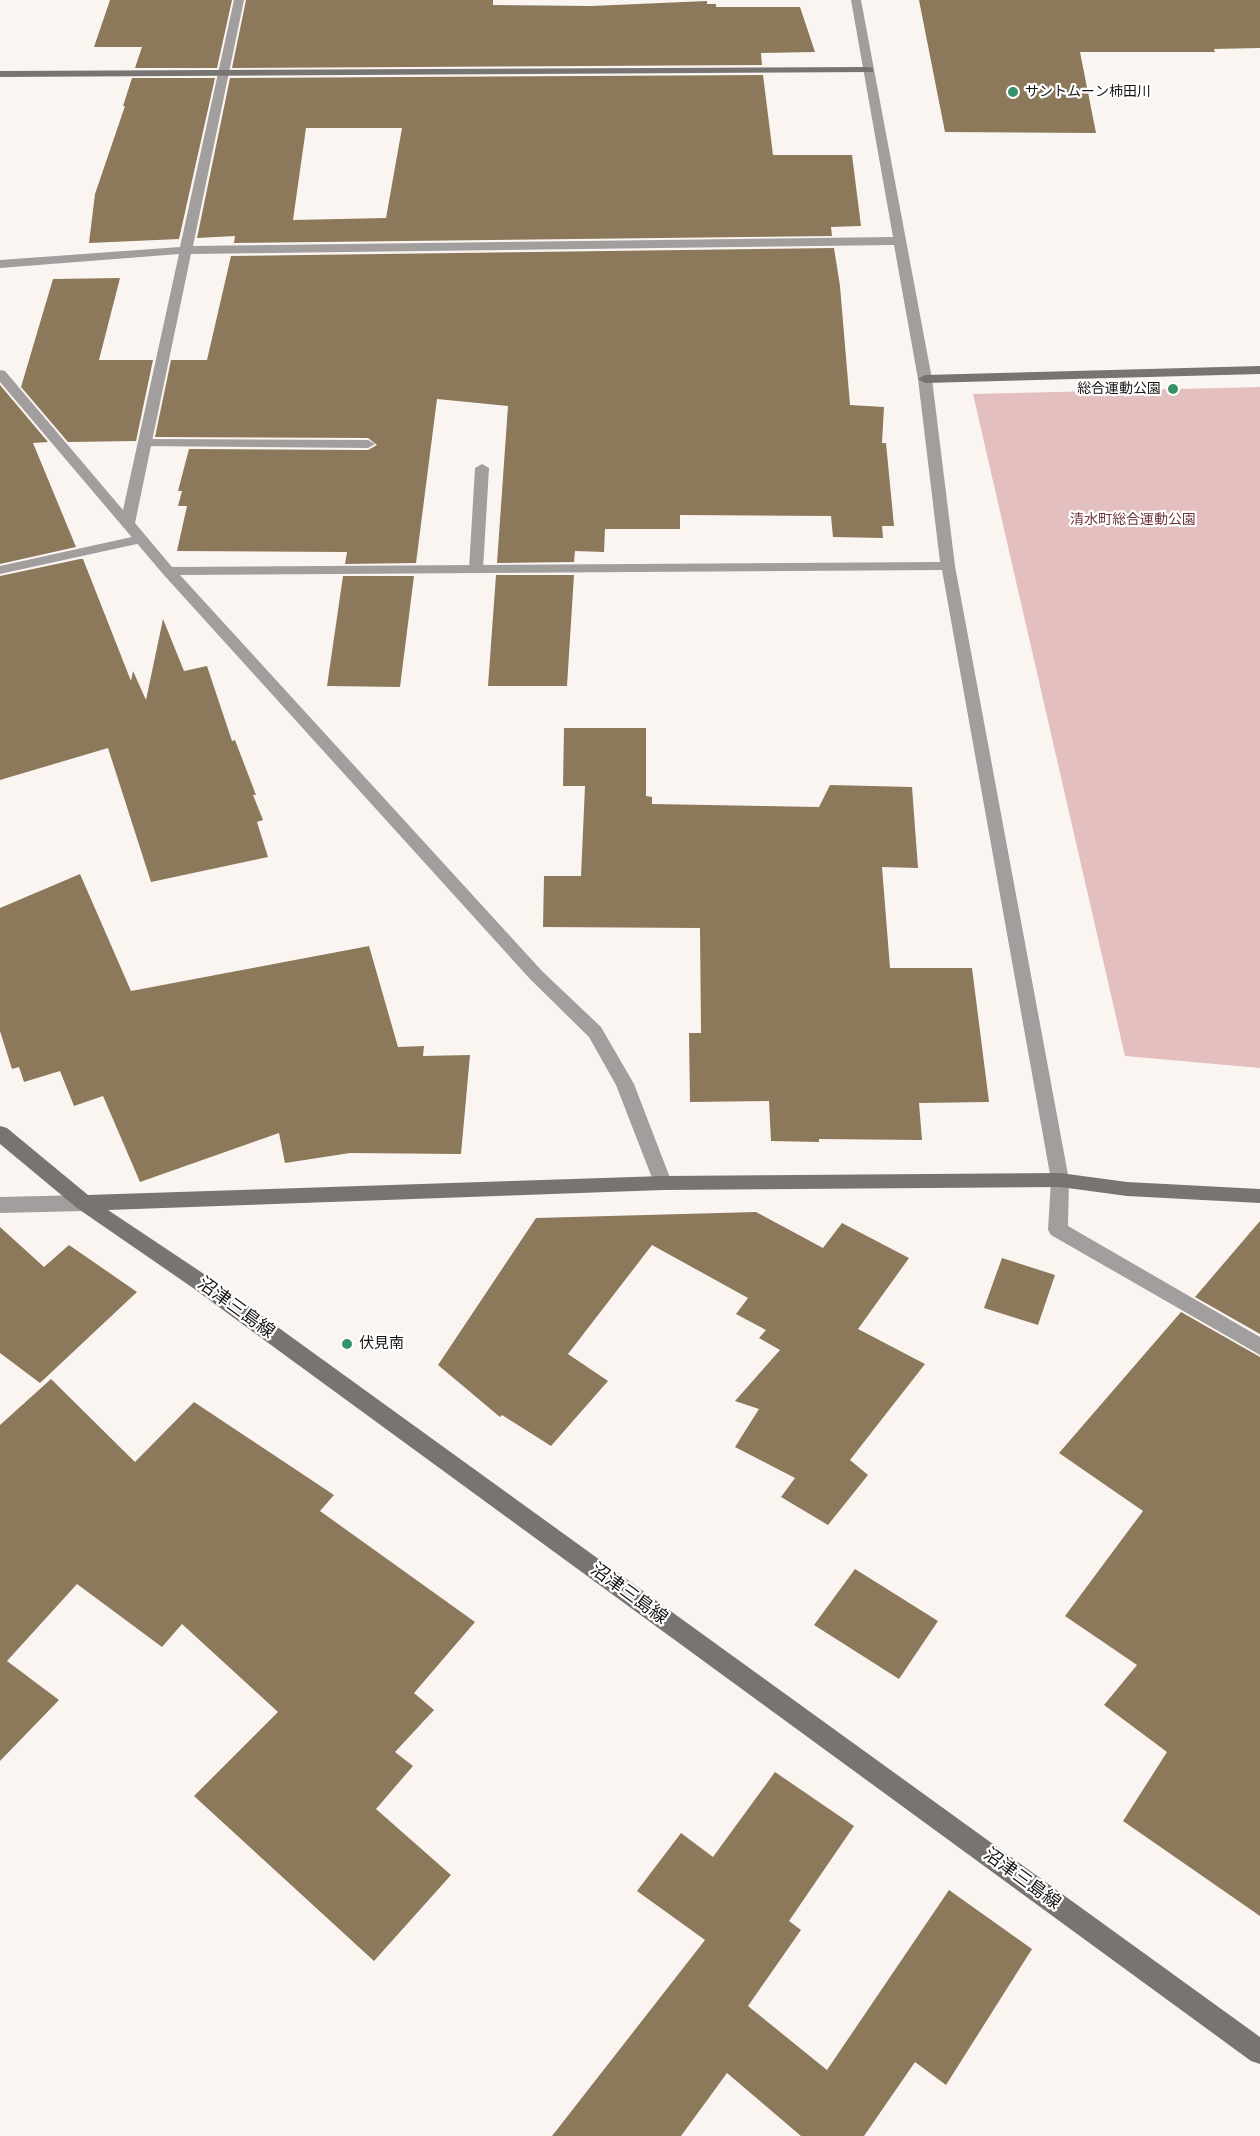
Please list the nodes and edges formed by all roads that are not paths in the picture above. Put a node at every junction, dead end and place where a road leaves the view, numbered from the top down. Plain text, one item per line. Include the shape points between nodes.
1 (239, 0) edge
2 (856, 0) edge
3 (869, 70) junction
4 (223, 72) junction
5 (0, 74) edge
6 (899, 241) junction
7 (188, 250) junction
8 (0, 264) edge
9 (1260, 370) edge
10 (0, 374) edge
11 (925, 379) junction
12 (146, 443) junction
13 (368, 444) dead end
14 (482, 468) dead end
15 (128, 522) junction
16 (141, 539) junction
17 (948, 567) junction
18 (476, 569) junction
19 (0, 570) edge
20 (168, 571) junction
21 (0, 1132) edge
22 (1060, 1180) junction
23 (663, 1183) junction
24 (1260, 1196) edge
25 (84, 1203) junction
26 (0, 1205) edge
27 (1260, 1347) edge
28 (1260, 2052) edge

1 - 4 street
2 - 3 street
3 - 4 street
3 - 6 street
4 - 5 street
4 - 7 street
6 - 7 street
6 - 11 street
7 - 8 street
7 - 12 street
9 - 11 street
10 - 15 street
11 - 17 street
12 - 13 street
12 - 15 street
14 - 18 street
15 - 16 street
16 - 19 street
16 - 20 street
17 - 18 street
17 - 22 street
18 - 20 street
20 - 23 street via 536,975 595,1032 625,1084
21 - 25 street, 沼津三島線
22 - 23 street
22 - 24 street via 1127,1189
22 - 27 street via 1058,1230
23 - 25 street
25 - 26 street
25 - 28 street, 沼津三島線 via 201,1282

